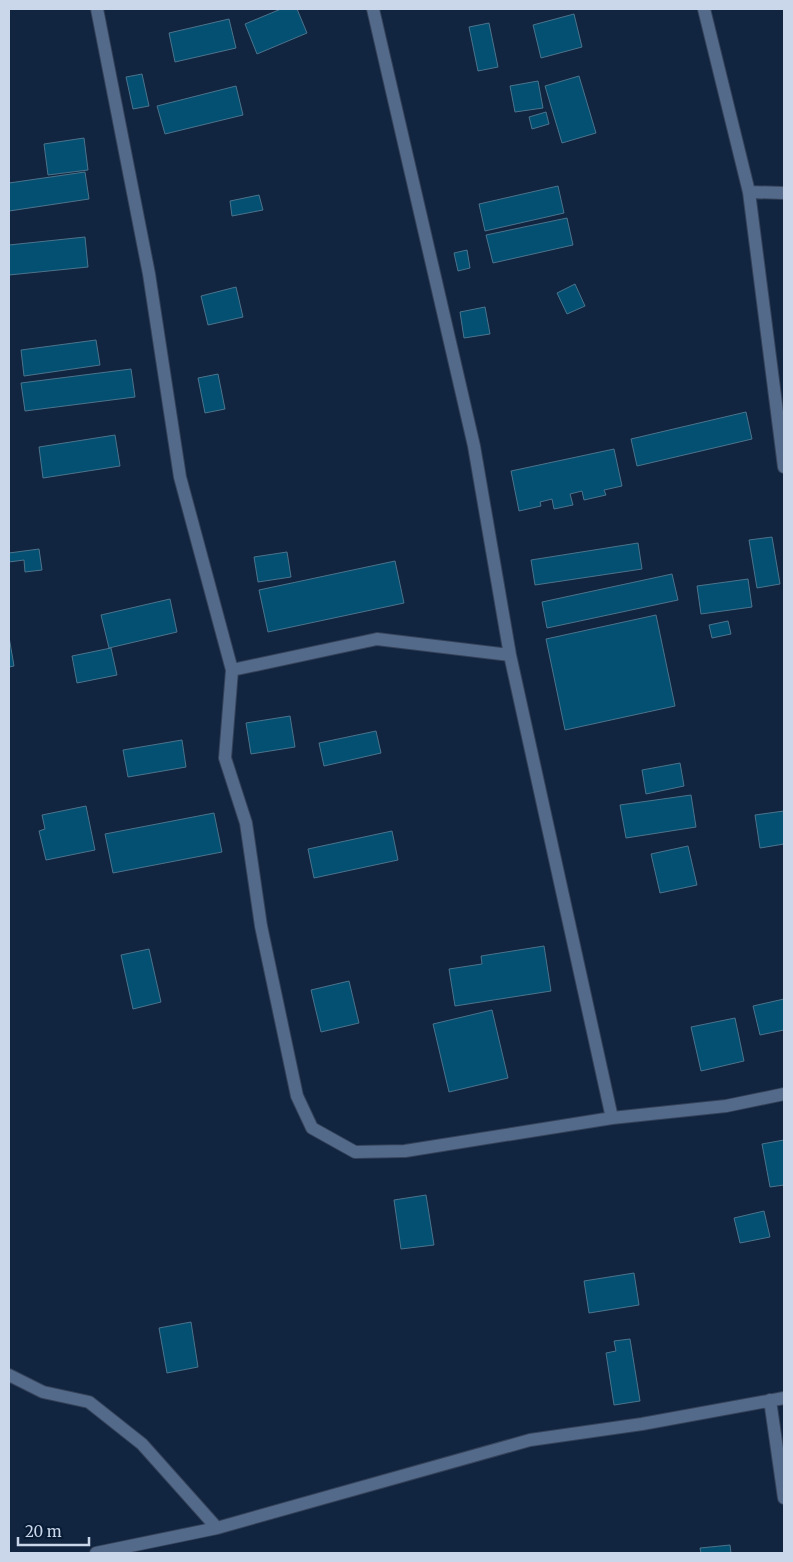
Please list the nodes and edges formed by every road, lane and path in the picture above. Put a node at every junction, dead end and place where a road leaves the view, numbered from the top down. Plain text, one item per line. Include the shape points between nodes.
1 (97, 9) edge
2 (372, 9) edge
3 (704, 9) edge
4 (749, 192) junction
5 (784, 192) edge
6 (784, 467) edge
7 (510, 655) junction
8 (232, 670) junction
9 (784, 1094) edge
10 (612, 1118) junction
11 (9, 1375) edge
12 (784, 1398) edge
13 (770, 1400) junction
14 (784, 1498) edge
15 (216, 1528) junction
16 (96, 1553) edge

1 - 8 street via 149,274 180,477
2 - 7 street via 474,446
3 - 4 street
4 - 5 street
4 - 6 street
7 - 8 street via 377,639
7 - 10 street
8 - 10 street via 225,758 246,823 261,926 297,1096 312,1128 355,1152 405,1151
9 - 10 street via 726,1106
11 - 15 street via 42,1392 89,1402 142,1444
12 - 13 street
13 - 14 street
13 - 15 street via 642,1424 530,1440
15 - 16 street

